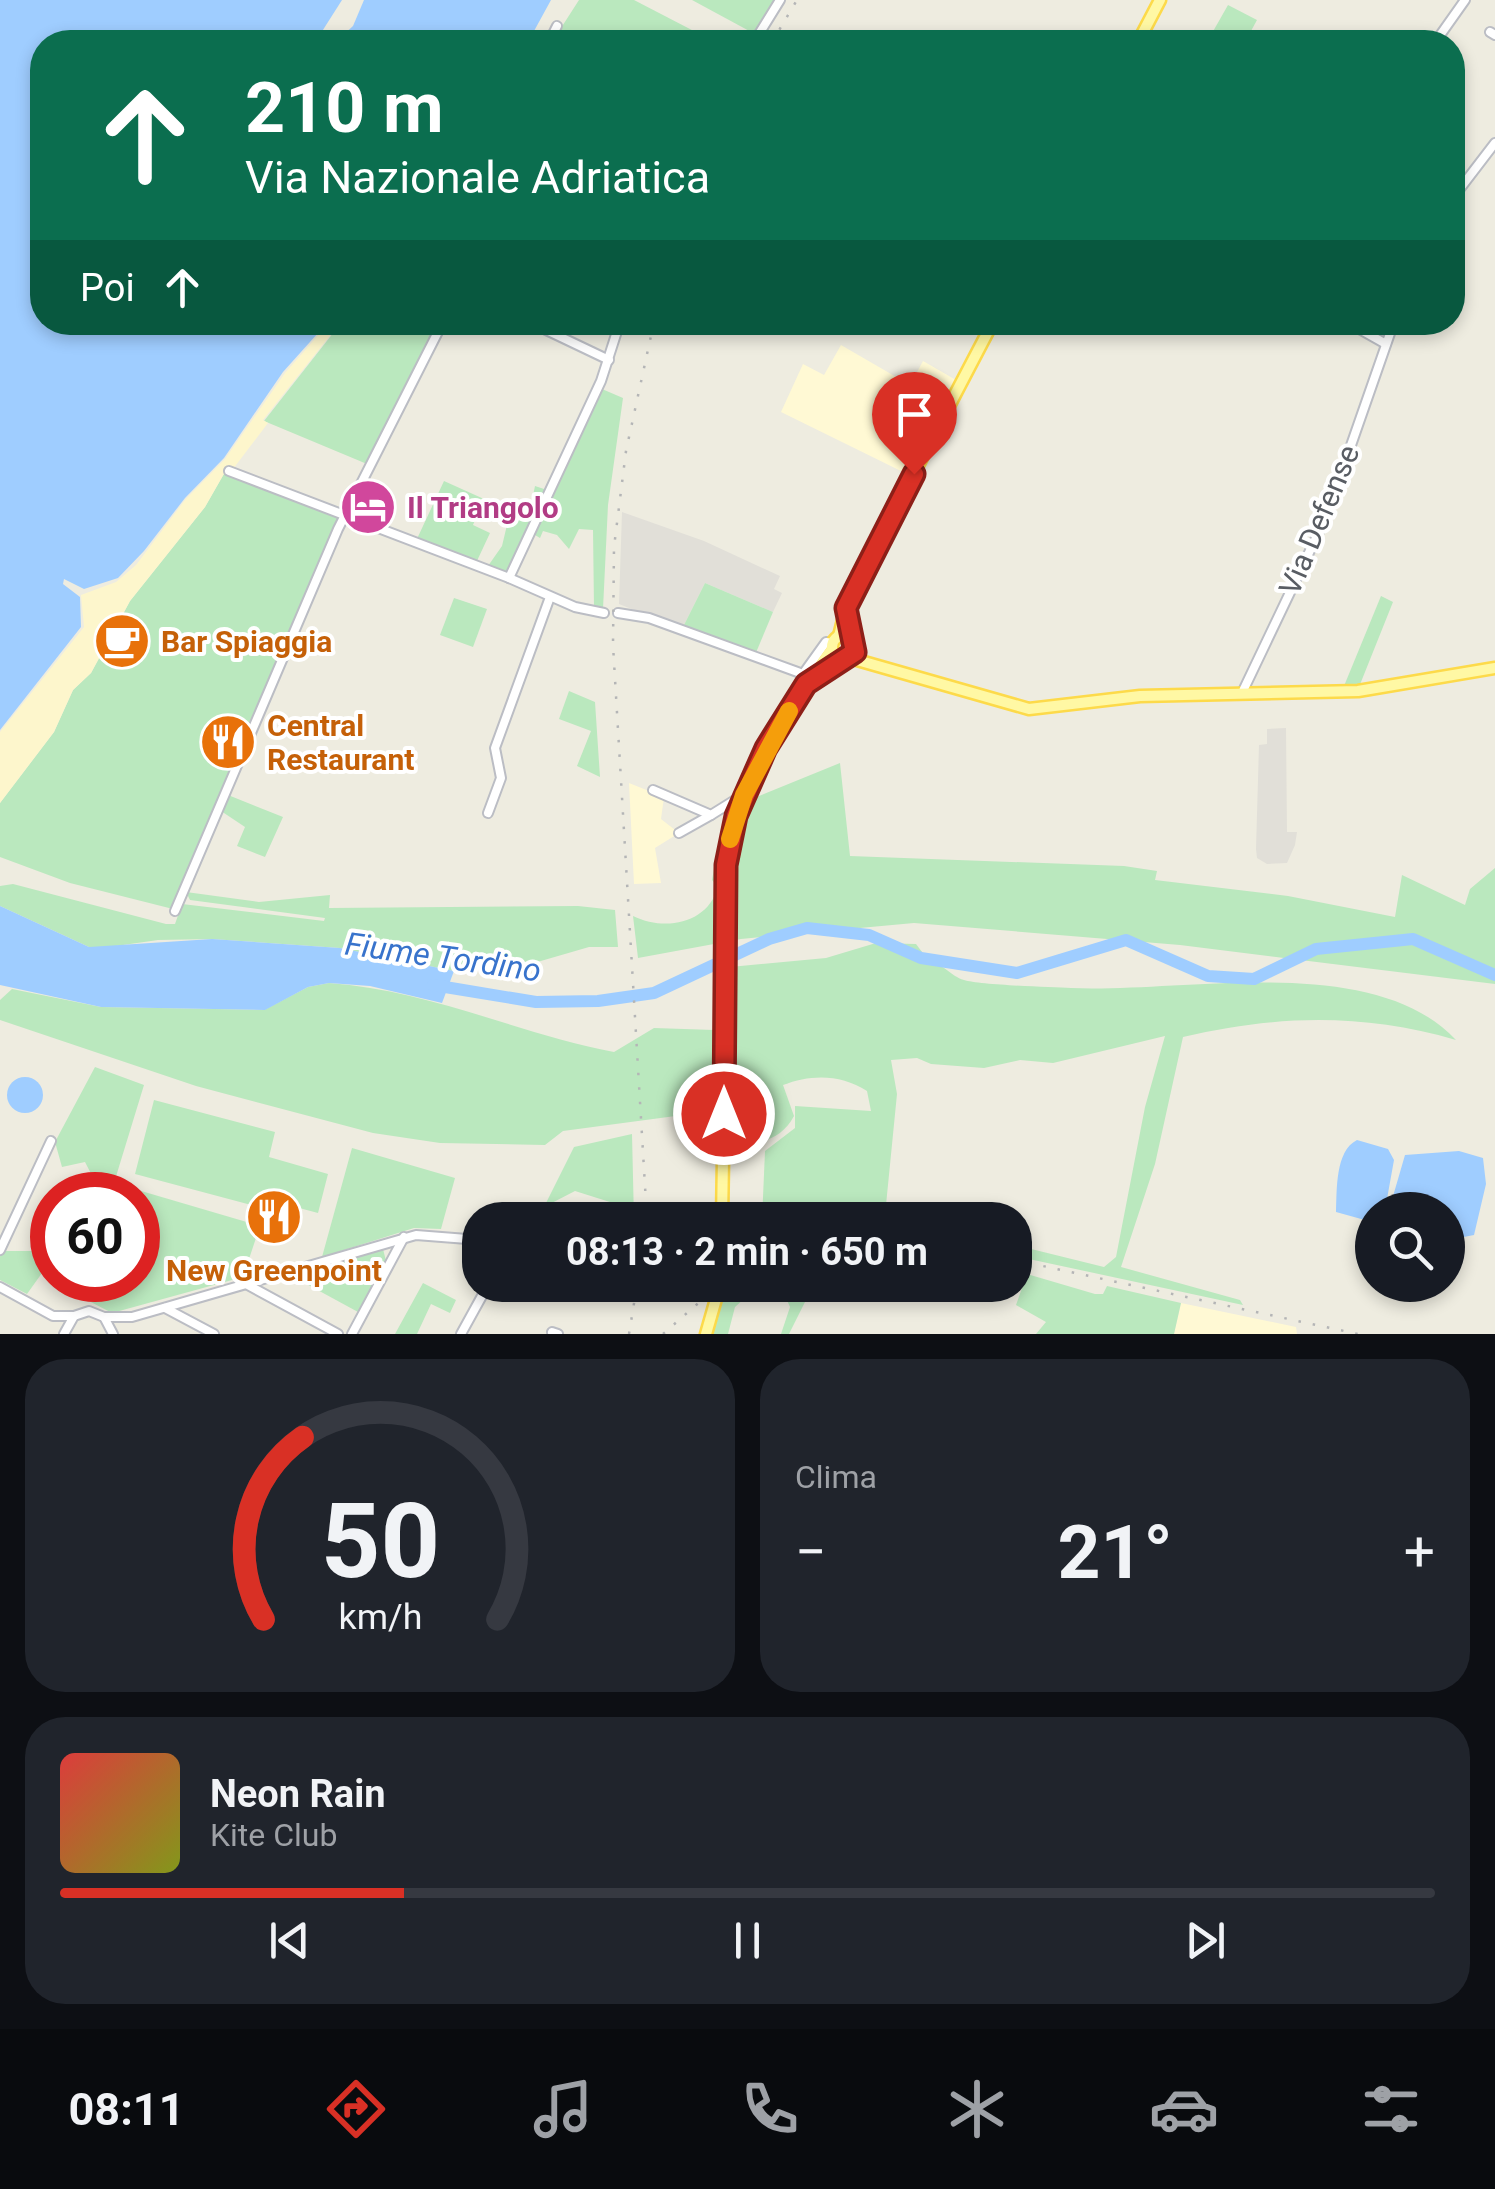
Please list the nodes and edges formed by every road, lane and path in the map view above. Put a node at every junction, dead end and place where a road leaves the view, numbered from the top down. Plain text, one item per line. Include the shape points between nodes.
1 (780, 0) edge
2 (1160, 0) edge
3 (1465, 0) edge
4 (557, 26) dead end
5 (555, 30) edge
6 (761, 30) edge
7 (1144, 30) edge
8 (1444, 30) edge
9 (1495, 143) edge
10 (1465, 182) edge
11 (436, 335) edge
12 (557, 335) edge
13 (616, 335) edge
14 (985, 335) edge
15 (1370, 335) edge
16 (1389, 335) edge
17 (1386, 344) junction
18 (609, 360) junction
19 (228, 472) dead end
20 (344, 517) junction
21 (509, 578) junction
22 (550, 597) junction
23 (846, 608) junction
24 (604, 613) dead end
25 (618, 613) dead end
26 (854, 639) junction
27 (834, 643) junction
28 (848, 658) junction
29 (878, 662) junction
30 (1495, 668) edge
31 (812, 676) junction
32 (1242, 693) junction
33 (653, 790) dead end
34 (742, 800) junction
35 (488, 813) dead end
36 (712, 816) junction
37 (678, 832) dead end
38 (176, 911) dead end
39 (51, 1141) dead end
40 (722, 1202) edge
41 (462, 1236) edge
42 (404, 1237) junction
43 (384, 1243) junction
44 (0, 1250) edge
45 (392, 1260) junction
46 (246, 1284) junction
47 (0, 1287) edge
48 (479, 1302) edge
49 (716, 1302) edge
50 (164, 1308) junction
51 (53, 1316) junction
52 (74, 1316) junction
53 (104, 1317) junction
54 (132, 1317) junction
55 (113, 1332) edge
56 (64, 1333) edge
57 (214, 1334) edge
58 (338, 1334) edge
59 (352, 1334) edge
60 (461, 1334) edge
61 (706, 1334) edge

1 - 6 street
2 - 7 main road
3 - 8 street
4 - 5 street
9 - 10 street
11 - 20 street
12 - 18 street
13 - 18 street
14 - 23 main road
15 - 17 street
16 - 17 street, Via Defense
17 - 32 street, Via Defense via 1326,517
18 - 21 street
19 - 20 street
20 - 21 street
20 - 38 street
21 - 22 street
22 - 24 street
22 - 35 street via 495,748 502,778
23 - 26 main road
23 - 27 main road
25 - 27 street via 800,673 809,672 824,644
26 - 27 main road
26 - 28 main road
26 - 29 main road
27 - 28 main road via 837,657
27 - 31 main road
28 - 29 main road
28 - 31 main road
29 - 32 main road via 1029,709
30 - 32 main road via 1358,691
31 - 34 main road
33 - 36 street
34 - 36 street
34 - 40 main road via 725,891
36 - 37 street
39 - 44 street
41 - 42 street
42 - 43 street
42 - 45 street
43 - 45 street
43 - 46 street
45 - 59 street
46 - 50 street
46 - 58 street
47 - 51 street
48 - 60 street
49 - 61 main road
50 - 54 street
50 - 57 street
51 - 52 street
51 - 56 street
52 - 53 street via 89,1311
52 - 56 street
53 - 54 street
53 - 55 street
54 - 55 street

